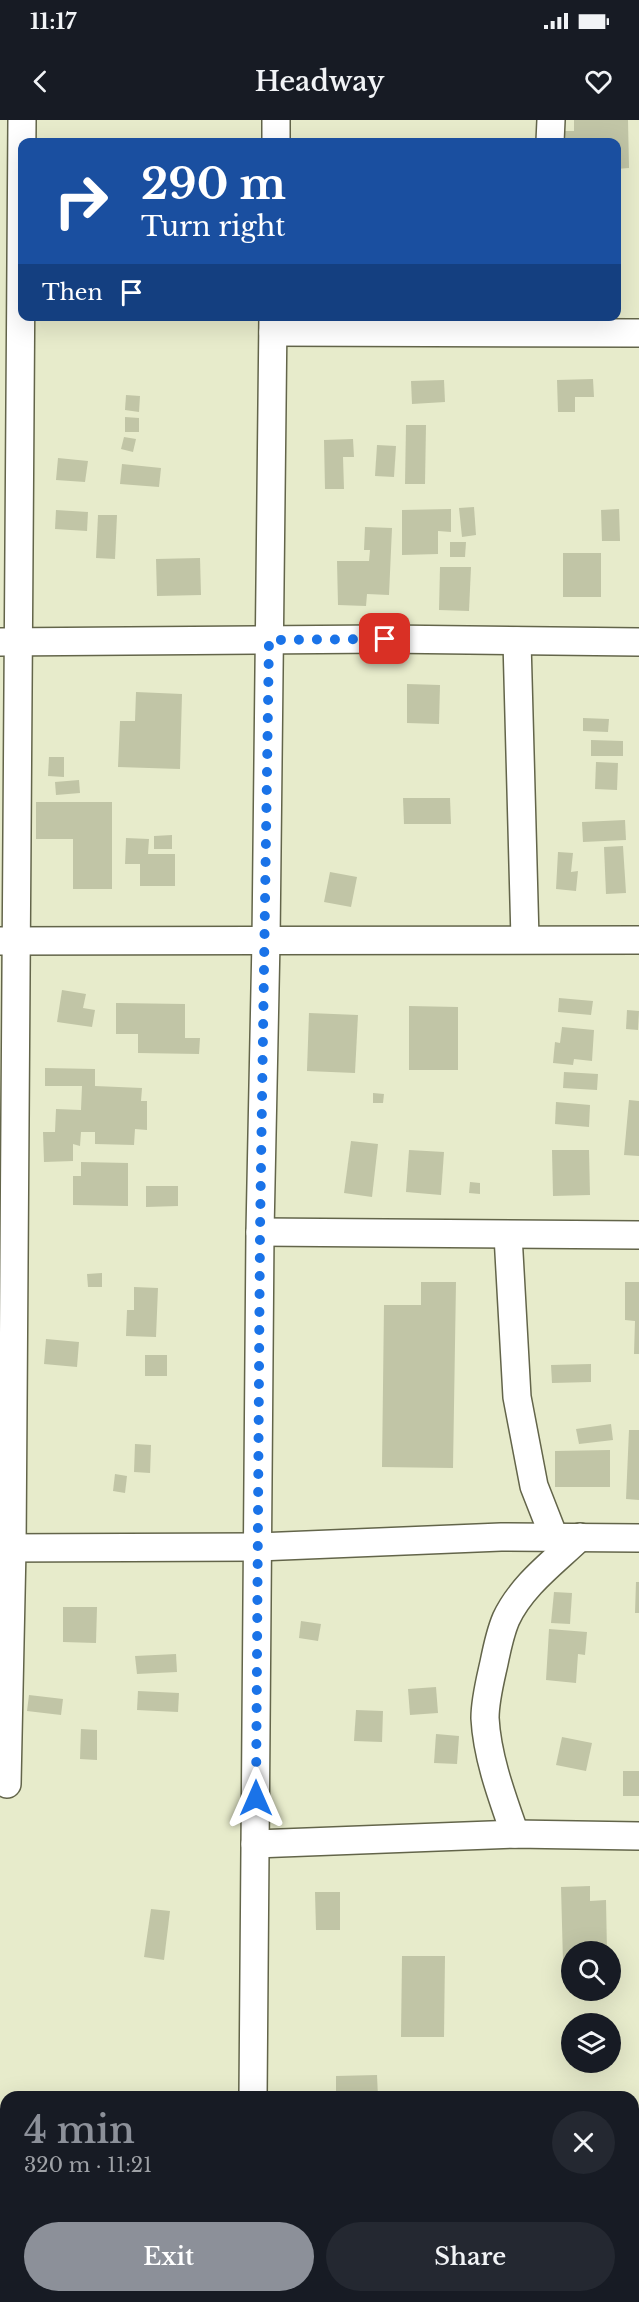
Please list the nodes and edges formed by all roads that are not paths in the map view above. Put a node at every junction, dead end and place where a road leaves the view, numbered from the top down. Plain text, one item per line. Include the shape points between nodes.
1 (22, 120) edge
2 (276, 120) edge
3 (551, 120) edge
4 (22, 138) edge
5 (276, 138) edge
6 (550, 138) edge
7 (18, 294) edge
8 (273, 324) edge
9 (547, 324) edge
10 (639, 333) edge
11 (269, 640) junction
12 (517, 641) junction
13 (10, 642) edge
14 (639, 642) edge
15 (525, 939) junction
16 (266, 940) junction
17 (639, 940) edge
18 (8, 941) edge
19 (260, 1232) junction
20 (508, 1235) junction
21 (639, 1235) edge
22 (567, 1537) junction
23 (639, 1538) edge
24 (258, 1547) junction
25 (6, 1548) edge
26 (7, 1784) dead end
27 (516, 1834) junction
28 (639, 1836) edge
29 (255, 1844) junction
30 (253, 2091) edge

1 - 4 street
2 - 5 street
3 - 6 street
7 - 13 street
8 - 9 street
8 - 11 street
9 - 10 street
11 - 12 street
11 - 13 street
11 - 16 street
12 - 14 street
12 - 15 street
13 - 18 street
15 - 16 street
15 - 17 street
16 - 18 street
16 - 19 street
18 - 25 street
19 - 20 street
19 - 24 street
20 - 21 street
20 - 22 street via 516,1397 534,1486
22 - 23 street
22 - 24 street
22 - 27 street via 507,1618 489,1687 485,1718 501,1795
24 - 25 street
24 - 29 street
25 - 26 street
27 - 28 street
27 - 29 street
29 - 30 street

